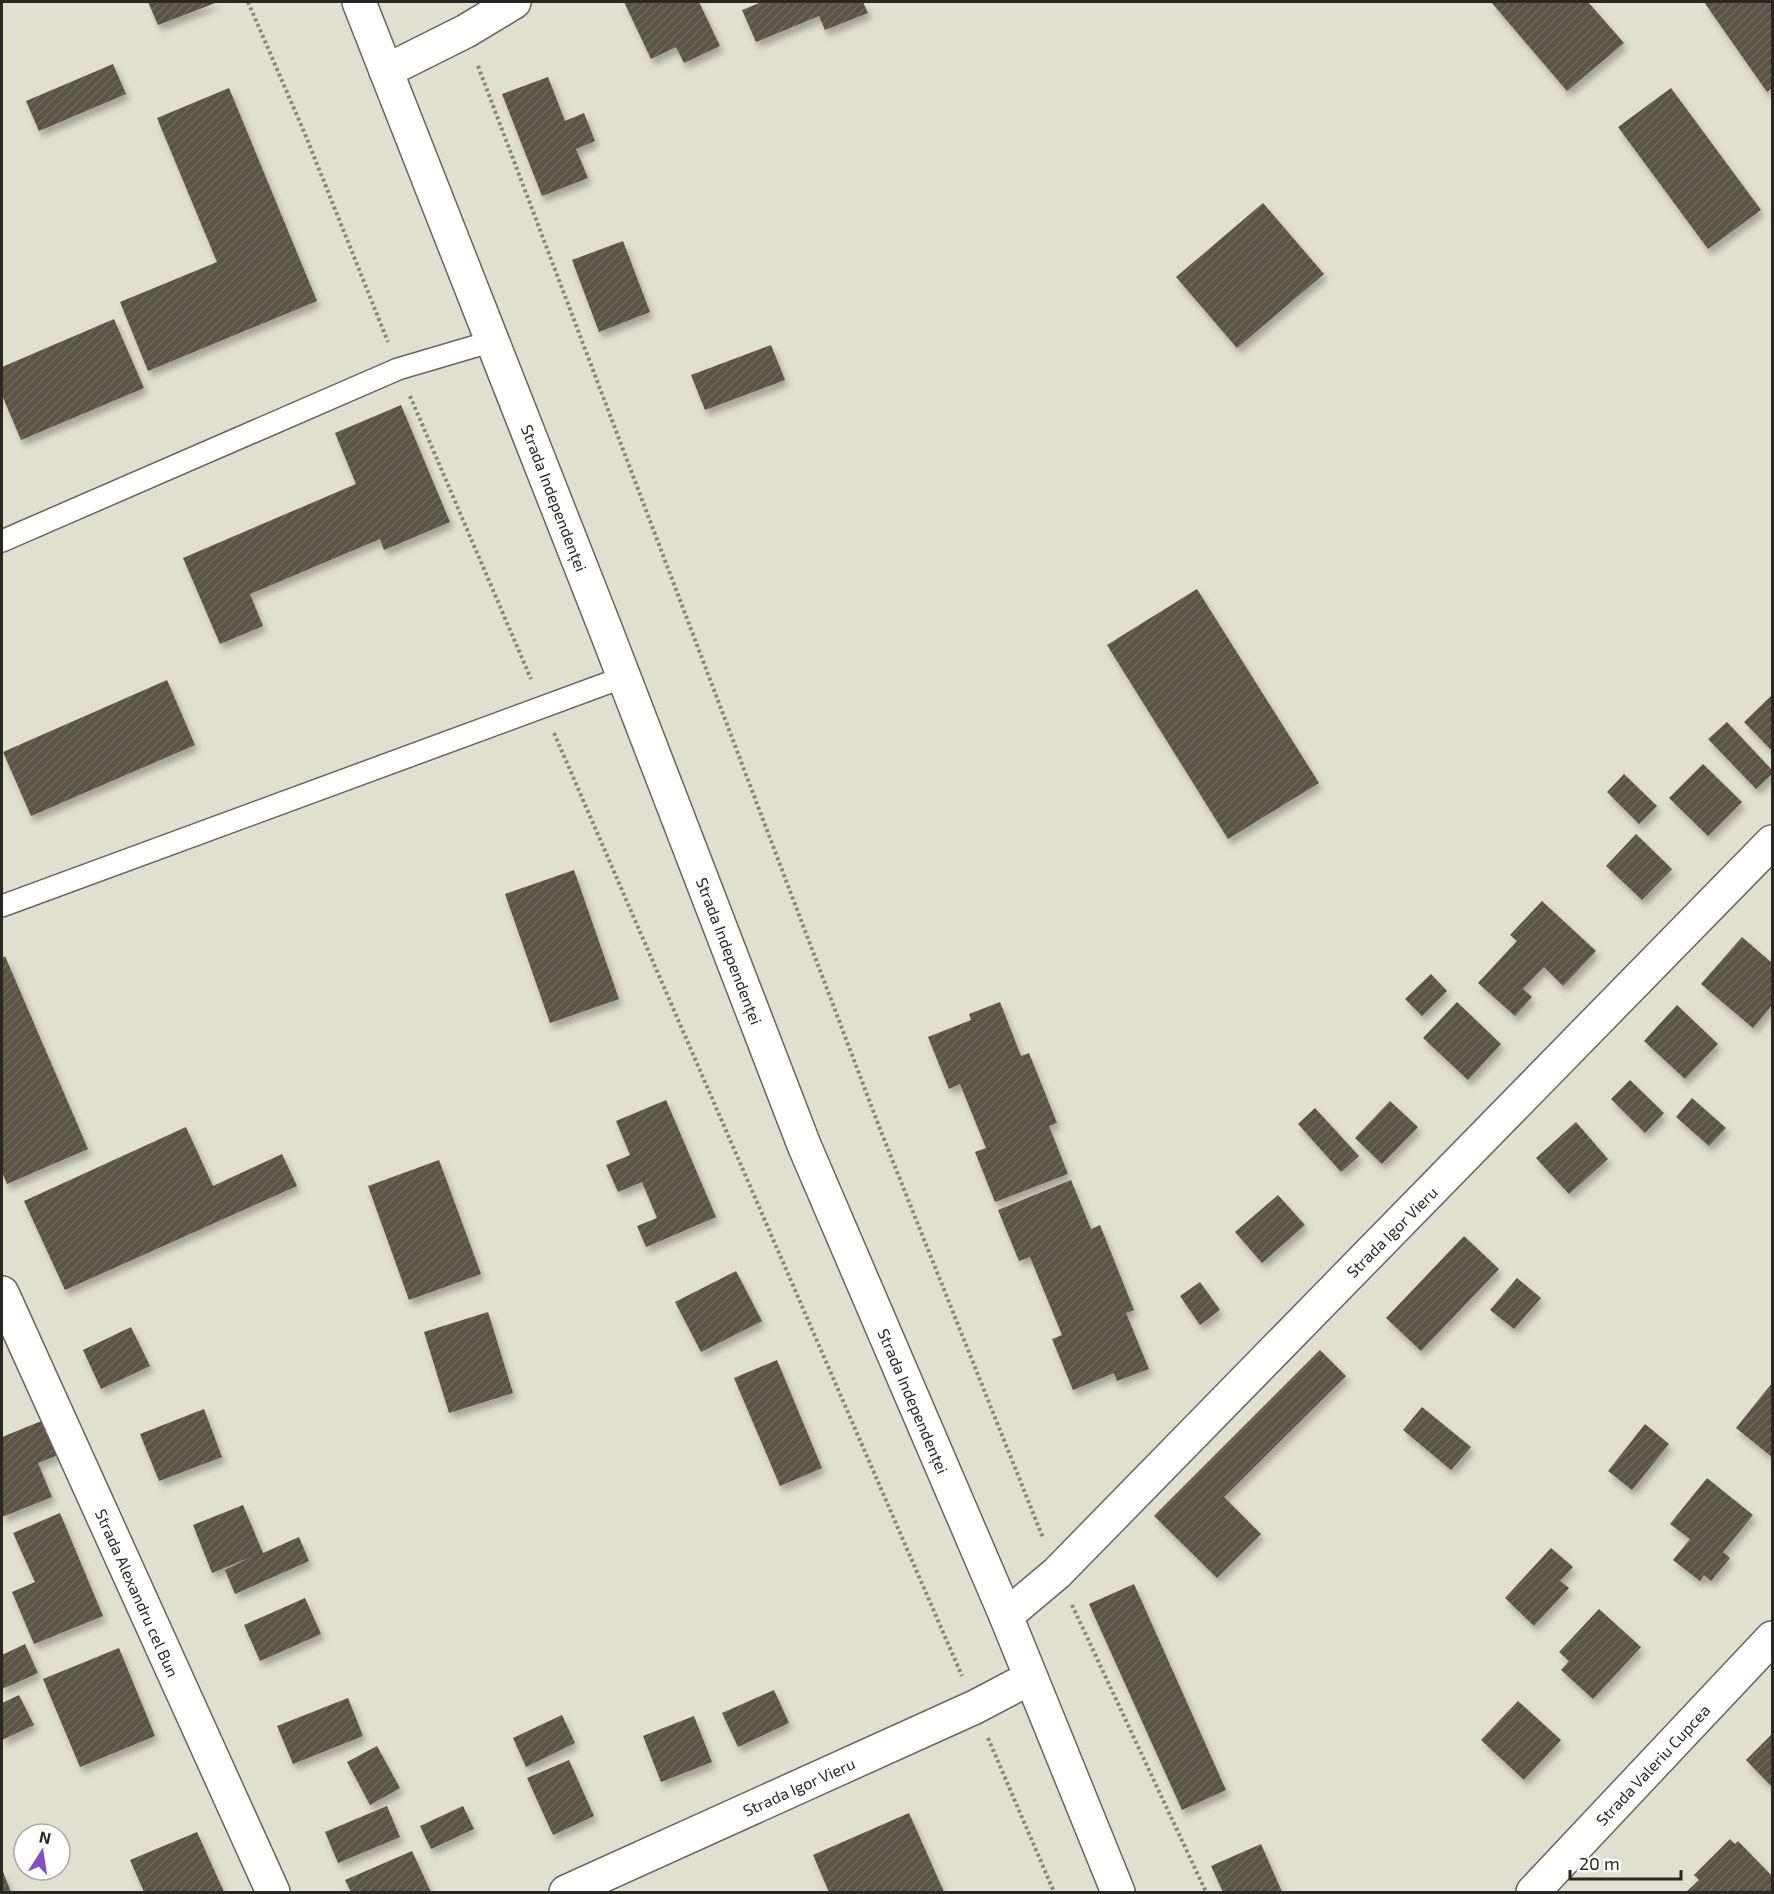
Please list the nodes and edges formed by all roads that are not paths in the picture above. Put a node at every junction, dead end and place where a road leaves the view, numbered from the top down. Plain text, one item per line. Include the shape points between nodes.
1 (359, 2) edge
2 (514, 2) edge
3 (386, 71) junction
4 (493, 341) junction
5 (2, 541) edge
6 (624, 677) junction
7 (1773, 842) edge
8 (2, 906) edge
9 (2, 1293) edge
10 (1006, 1616) junction
11 (1773, 1638) edge
12 (1030, 1678) junction
13 (273, 1893) edge
14 (566, 1893) edge
15 (1118, 1893) edge
16 (1533, 1893) edge

1 - 3 street, Strada Independenței
2 - 3 street
3 - 4 street, Strada Independenței
4 - 5 lane via 398,369
4 - 6 street, Strada Independenței
6 - 8 lane
6 - 10 street, Strada Independenței via 804,1145
7 - 10 street, Strada Igor Vieru via 1057,1574
9 - 13 street, Strada Alexandru cel Bun
10 - 12 street, Strada Independenței
11 - 16 street, Strada Valeriu Cupcea
12 - 14 street, Strada Igor Vieru via 975,1707
12 - 15 street, Strada Independenței

